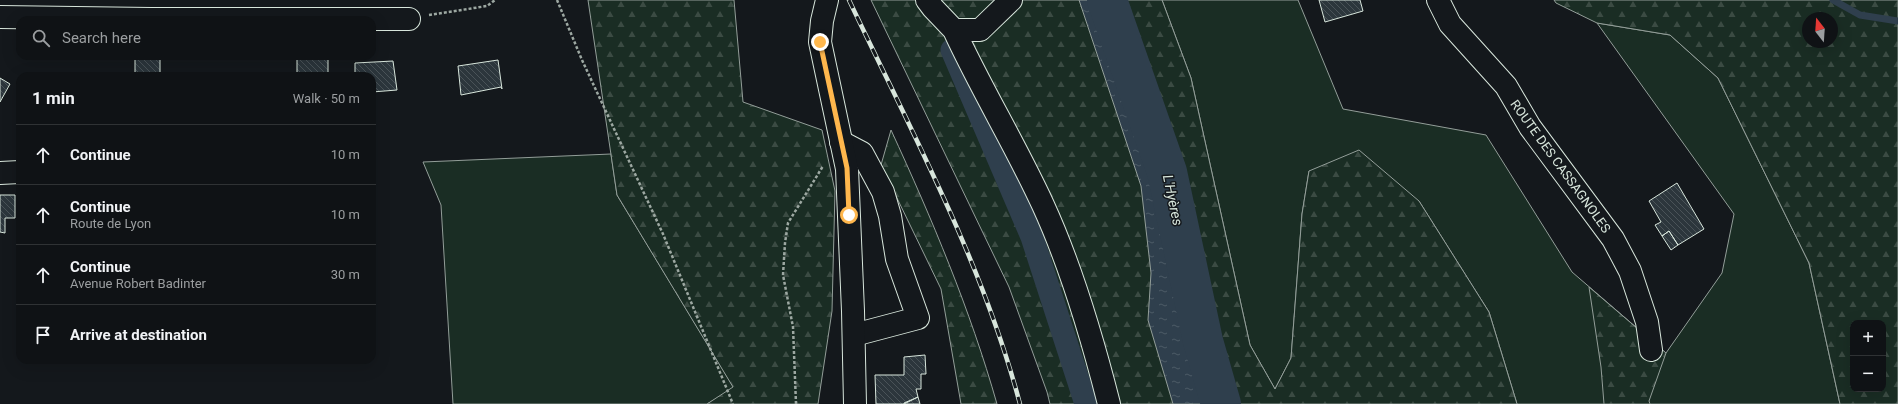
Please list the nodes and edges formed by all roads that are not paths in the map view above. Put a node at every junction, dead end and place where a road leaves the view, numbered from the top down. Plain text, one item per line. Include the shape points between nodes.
1 (827, 0) edge
2 (928, 0) edge
3 (1011, 0) edge
4 (1438, 0) edge
5 (0, 17) edge
6 (16, 17) edge
7 (376, 19) edge
8 (409, 19) road end
9 (954, 30) junction
10 (841, 142) junction
11 (0, 172) edge
12 (16, 172) edge
13 (854, 335) junction
14 (1651, 350) dead end
15 (855, 404) edge
16 (1109, 404) edge

1 - 10 street via 820,42
2 - 9 street via 932,8
3 - 9 street via 980,30
4 - 14 street, ROUTE DES CASSAGNOLES via 1450,24 1506,86 1530,127 1613,239 1630,271 1647,322
5 - 6 street
7 - 8 street
9 - 16 street via 1043,205 1063,252 1096,354
10 - 13 street via 847,168
10 - 13 street via 862,153 883,192 897,259 918,318
11 - 12 street
13 - 15 street

